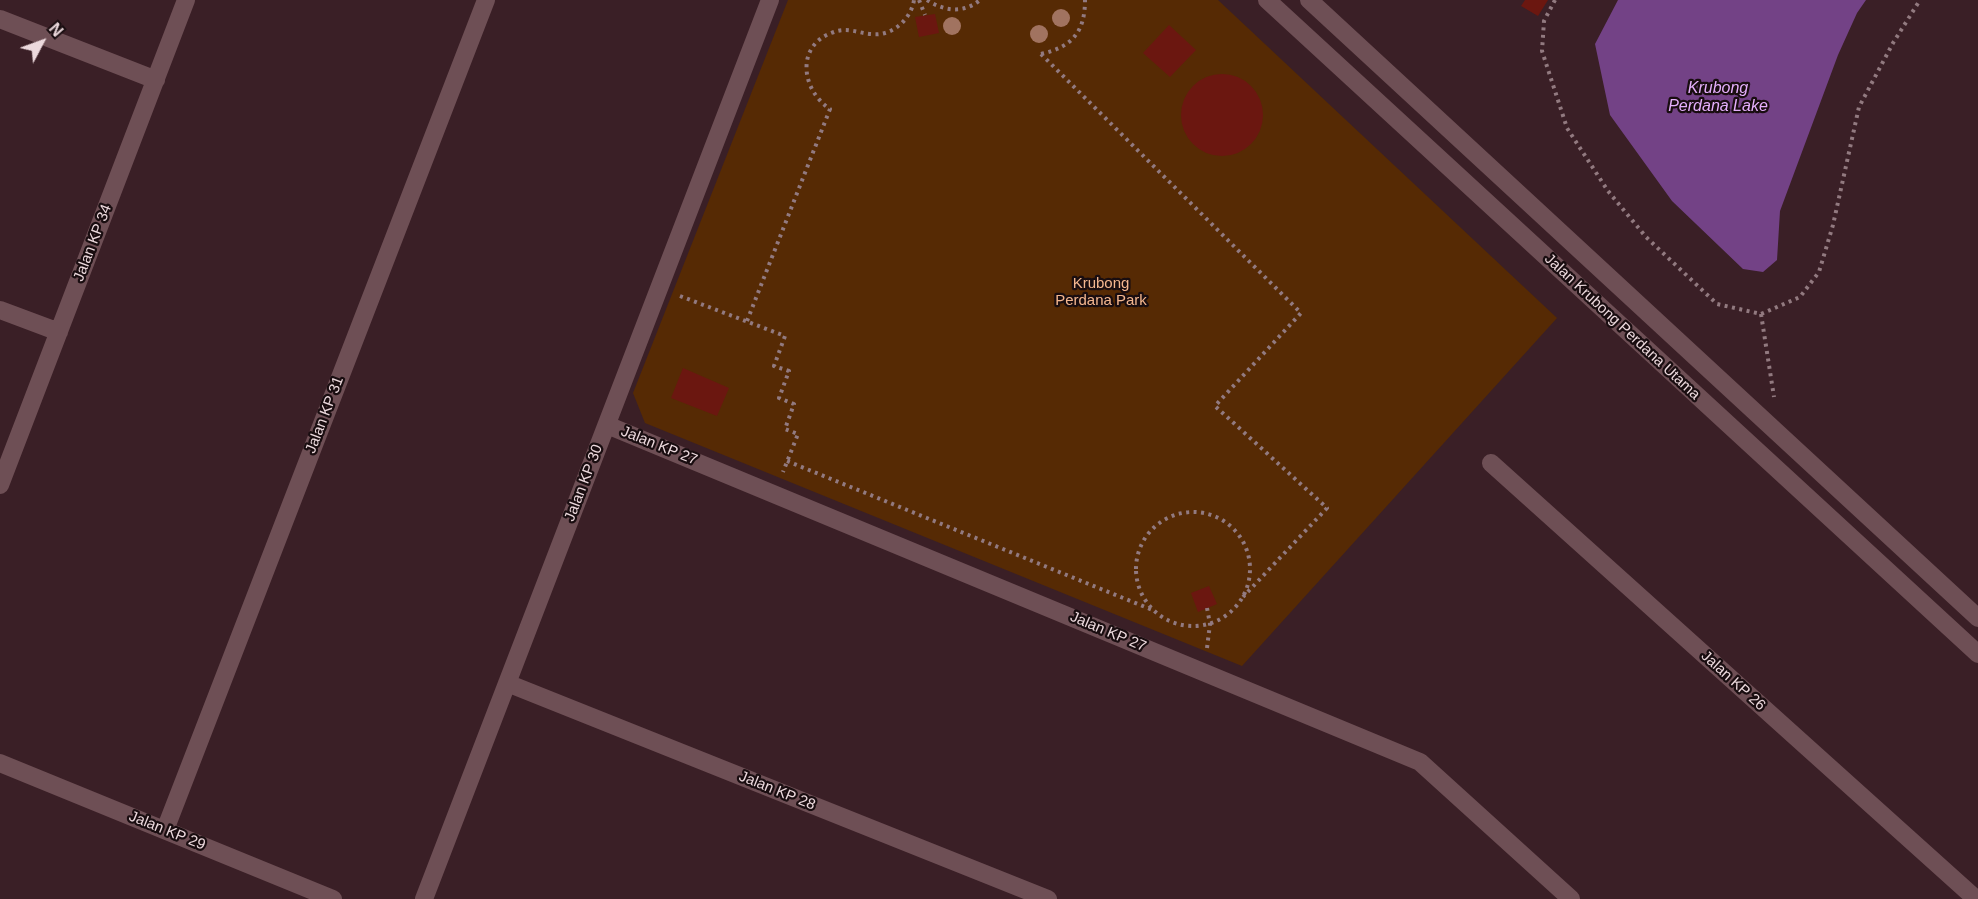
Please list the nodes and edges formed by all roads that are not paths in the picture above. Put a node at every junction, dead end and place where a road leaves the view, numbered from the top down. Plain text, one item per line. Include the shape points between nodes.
1 (186, 0) edge
2 (486, 0) edge
3 (770, 0) edge
4 (1267, 0) edge
5 (1309, 0) edge
6 (0, 19) edge
7 (156, 80) junction
8 (0, 310) edge
9 (59, 332) junction
10 (607, 425) junction
11 (1491, 464) dead end
12 (0, 485) edge
13 (1978, 618) edge
14 (1978, 654) edge
15 (507, 683) junction
16 (0, 763) edge
17 (165, 830) junction
18 (333, 899) edge
19 (424, 899) edge
20 (1048, 899) edge
21 (1571, 899) edge
22 (1976, 899) edge

1 - 7 street, Jalan KP 34
2 - 17 street, Jalan KP 31
3 - 10 street, Jalan KP 30
4 - 14 street, Jalan Krubong Perdana Utama
5 - 13 street, Jalan Krubong Perdana Utama
6 - 7 street
7 - 9 street, Jalan KP 34
8 - 9 street
9 - 12 street, Jalan KP 34
10 - 15 street, Jalan KP 30
10 - 21 street, Jalan KP 27 via 1420,762
11 - 22 street, Jalan KP 26
15 - 19 street, Jalan KP 30
15 - 20 street, Jalan KP 28
16 - 17 street, Jalan KP 29
17 - 18 street, Jalan KP 29

